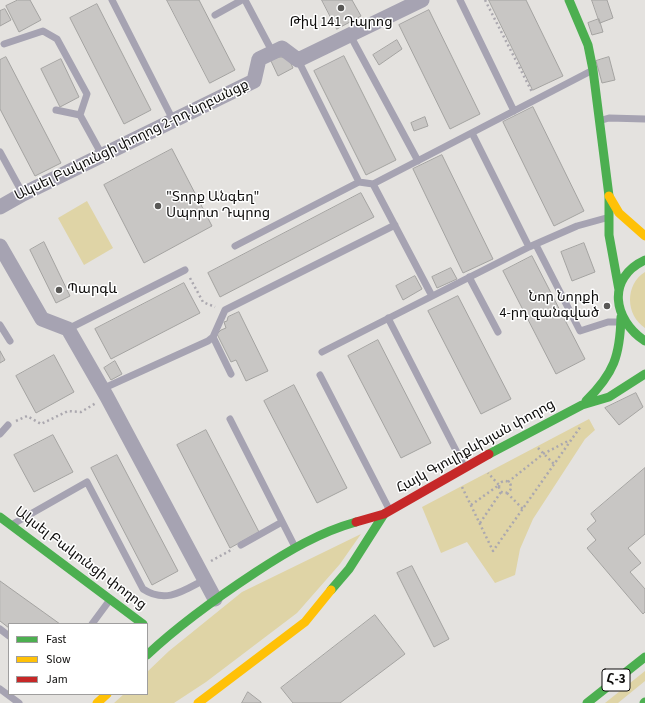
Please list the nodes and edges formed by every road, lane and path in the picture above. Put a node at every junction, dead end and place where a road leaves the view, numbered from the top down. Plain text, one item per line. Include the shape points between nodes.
1 (112, 0) edge
2 (243, 0) edge
3 (422, 0) edge
4 (460, 0) edge
5 (485, 0) edge
6 (569, 0) edge
7 (215, 15) dead end
8 (350, 35) junction
9 (4, 44) dead end
10 (272, 53) junction
11 (298, 60) junction
12 (593, 70) junction
13 (536, 100) junction
14 (56, 110) dead end
15 (514, 111) junction
16 (80, 115) junction
17 (645, 119) edge
18 (173, 120) junction
19 (600, 121) junction
20 (472, 133) junction
21 (0, 152) edge
22 (102, 155) junction
23 (418, 161) junction
24 (359, 182) junction
25 (374, 184) junction
26 (24, 194) junction
27 (609, 196) junction
28 (0, 208) edge
29 (608, 218) junction
30 (395, 225) junction
31 (645, 236) edge
32 (0, 246) edge
33 (235, 246) dead end
34 (532, 246) junction
35 (645, 260) edge
36 (185, 270) joint
37 (469, 277) junction
38 (619, 290) junction
39 (432, 296) junction
40 (225, 310) junction
41 (388, 318) junction
42 (621, 320) junction
43 (0, 325) edge
44 (68, 330) junction
45 (498, 332) dead end
46 (213, 337) junction
47 (10, 341) dead end
48 (645, 341) edge
49 (322, 352) dead end
50 (231, 374) dead end
51 (645, 374) edge
52 (320, 375) dead end
53 (104, 393) junction
54 (582, 405) junction
55 (230, 419) dead end
56 (584, 422) dead end
57 (8, 425) joint
58 (0, 434) edge
59 (571, 440) junction
60 (534, 444) dead end
61 (542, 454) junction
62 (554, 464) junction
63 (465, 467) junction
64 (486, 470) dead end
65 (508, 482) junction
66 (460, 483) dead end
67 (499, 485) junction
68 (501, 492) junction
69 (507, 493) junction
70 (471, 505) junction
71 (523, 509) junction
72 (387, 512) junction
73 (0, 517) edge
74 (282, 522) junction
75 (480, 524) junction
76 (11, 525) junction
77 (241, 545) joint
78 (295, 547) junction
79 (211, 561) dead end
80 (204, 580) junction
81 (110, 599) junction
82 (215, 599) junction
83 (93, 623) edge
84 (142, 623) edge
85 (0, 629) edge
86 (151, 630) edge
87 (8, 635) edge
88 (166, 637) junction
89 (148, 654) edge
90 (645, 657) edge
91 (8, 695) edge
92 (106, 695) edge
93 (19, 703) edge
94 (97, 703) edge
95 (198, 703) edge
96 (587, 703) edge

1 - 18 lane
2 - 7 lane
2 - 10 lane
3 - 8 street
4 - 15 lane
5 - 13 path
6 - 12 main road via 588,45
8 - 11 street
8 - 23 lane
9 - 16 lane via 43,31 57,39 87,94
10 - 11 street via 282,48
10 - 18 street, Ակսել Բակունցի փողոց 2-րդ նրբանցք via 259,59 254,81
11 - 24 lane
12 - 13 lane
12 - 19 main road
13 - 15 lane
14 - 16 lane
15 - 20 lane
16 - 22 lane
17 - 19 lane via 609,118
18 - 22 street, Ակսել Բակունցի փողոց 2-րդ նրբանցք
19 - 27 main road
20 - 23 lane
20 - 34 lane
21 - 26 lane
22 - 26 street, Ակսել Բակունցի փողոց 2-րդ նրբանցք
23 - 25 lane
24 - 25 lane
24 - 33 lane
25 - 30 lane
26 - 28 street, Ակսել Բակունցի փողոց 2-րդ նրբանցք
27 - 29 main road
27 - 31 main road via 619,212
29 - 34 lane via 577,226
29 - 38 main road
30 - 39 lane
30 - 40 lane
32 - 44 street via 42,319
34 - 37 lane
34 - 42 lane via 580,331
35 - 38 main road via 625,275
36 - 40 path via 204,302
36 - 44 lane
37 - 39 lane
37 - 45 lane
38 - 42 main road, Հայկ Գյուլիքևխյան փողոց
39 - 41 lane
40 - 46 lane
41 - 49 lane
41 - 63 lane via 456,454
42 - 48 main road via 634,335
42 - 54 main road, Հայկ Գյուլիքևխյան փողոց via 620,350 613,370
43 - 47 lane
44 - 53 street
46 - 50 lane
46 - 53 lane
51 - 54 main road, Հայկ Գյուլիքևխյան փողոց via 609,397
52 - 72 lane
53 - 57 path via 81,412 68,411 41,424 27,416
53 - 80 street
54 - 63 main road, Հայկ Գյուլիքևխյան փողոց
55 - 74 lane
56 - 59 path
57 - 58 lane
59 - 61 path
59 - 62 path
60 - 61 path
61 - 62 path
61 - 65 path
62 - 71 path
63 - 72 main road, Հայկ Գյուլիքևխյան փողոց
64 - 67 path
65 - 67 path
65 - 69 path via 511,489
66 - 70 path
67 - 68 path
67 - 70 path
68 - 69 path
68 - 75 path
69 - 71 path
70 - 75 path
71 - 75 path via 493,551
72 - 78 main road, Հայկ Գյուլիքևխյան փողոց via 338,527
72 - 95 main road, Հայկ Գյուլիքևխյան փողոց via 349,570 305,622
73 - 76 main road, Ակսել Բակունցի փողոց
74 - 77 lane
74 - 78 lane
76 - 80 lane via 87,482 143,589 152,595 178,594
76 - 81 main road, Ակսել Բակունցի փողոց
77 - 79 path
78 - 82 main road, Հայկ Գյուլիքևխյան փողոց
80 - 82 street
81 - 83 lane
81 - 84 main road, Ակսել Բակունցի փողոց
82 - 88 main road, Հայկ Գյուլիքևխյան փողոց
85 - 87 lane
86 - 88 main road
88 - 89 main road, Հայկ Գյուլիքևխյան փողոց
90 - 96 main road, Հ-3
91 - 93 lane
92 - 94 main road

